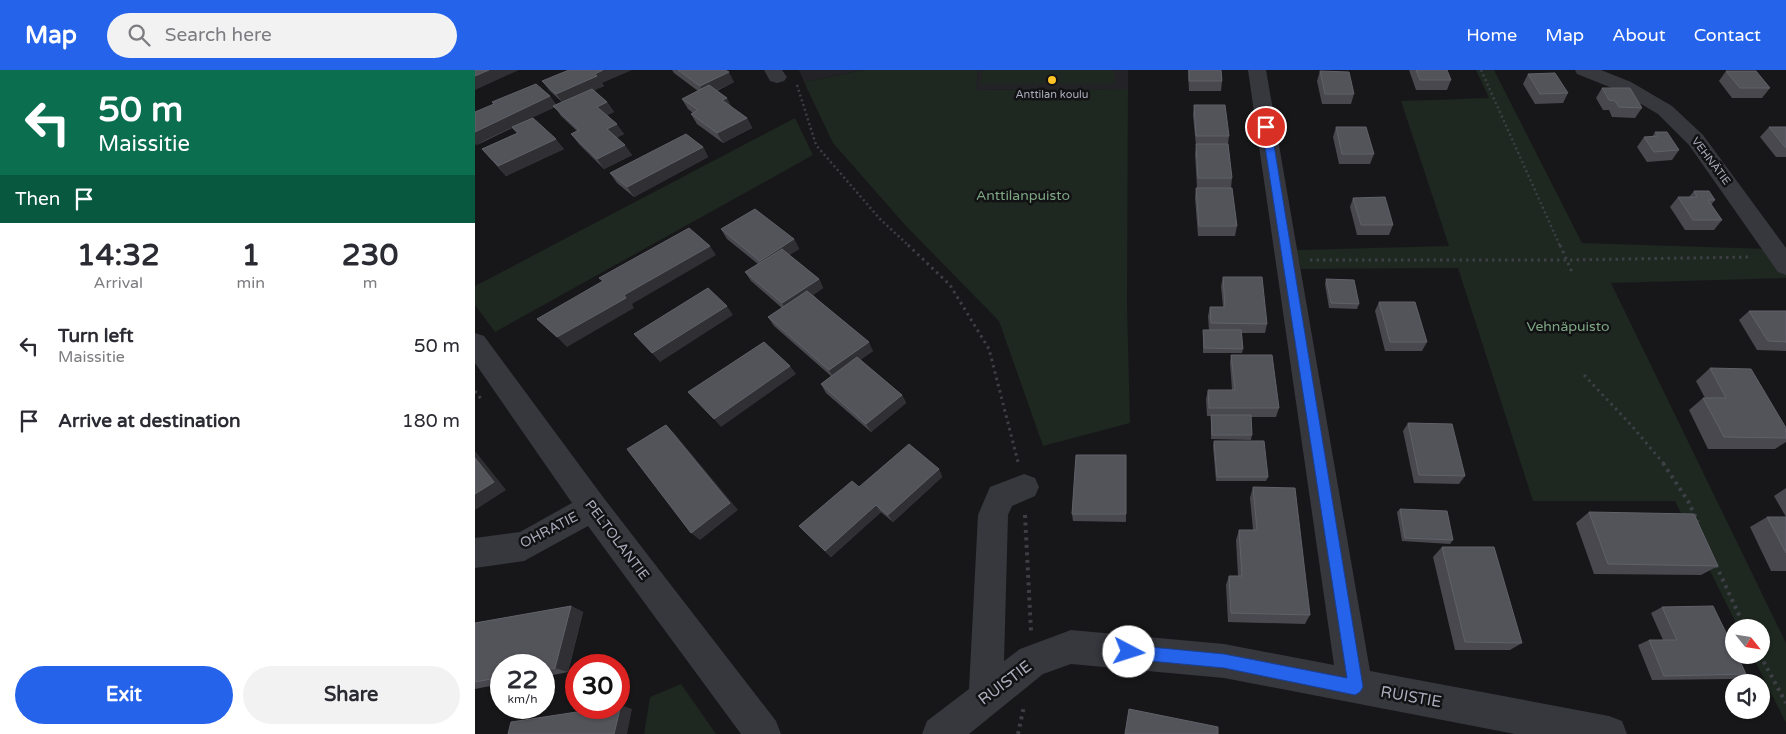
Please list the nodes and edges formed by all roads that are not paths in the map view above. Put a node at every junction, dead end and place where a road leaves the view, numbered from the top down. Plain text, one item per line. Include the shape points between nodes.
1 (1257, 70) edge
2 (1584, 70) edge
3 (1783, 261) edge
4 (475, 343) edge
5 (1024, 487) road end
6 (592, 507) junction
7 (475, 553) edge
8 (1355, 687) junction
9 (986, 697) junction
10 (763, 734) edge
11 (940, 734) edge
12 (1609, 734) edge

1 - 8 street
2 - 3 street, VEHNÄTIE via 1624,86 1665,110 1696,140
4 - 6 street, PELTOLANTIE
5 - 9 street via 1001,498 993,515
6 - 7 street, OHRATIE via 523,546
6 - 10 street, PELTOLANTIE
8 - 9 street, RUISTIE via 1224,661 1071,647 1032,661
8 - 12 street, RUISTIE
9 - 11 street, RUISTIE

